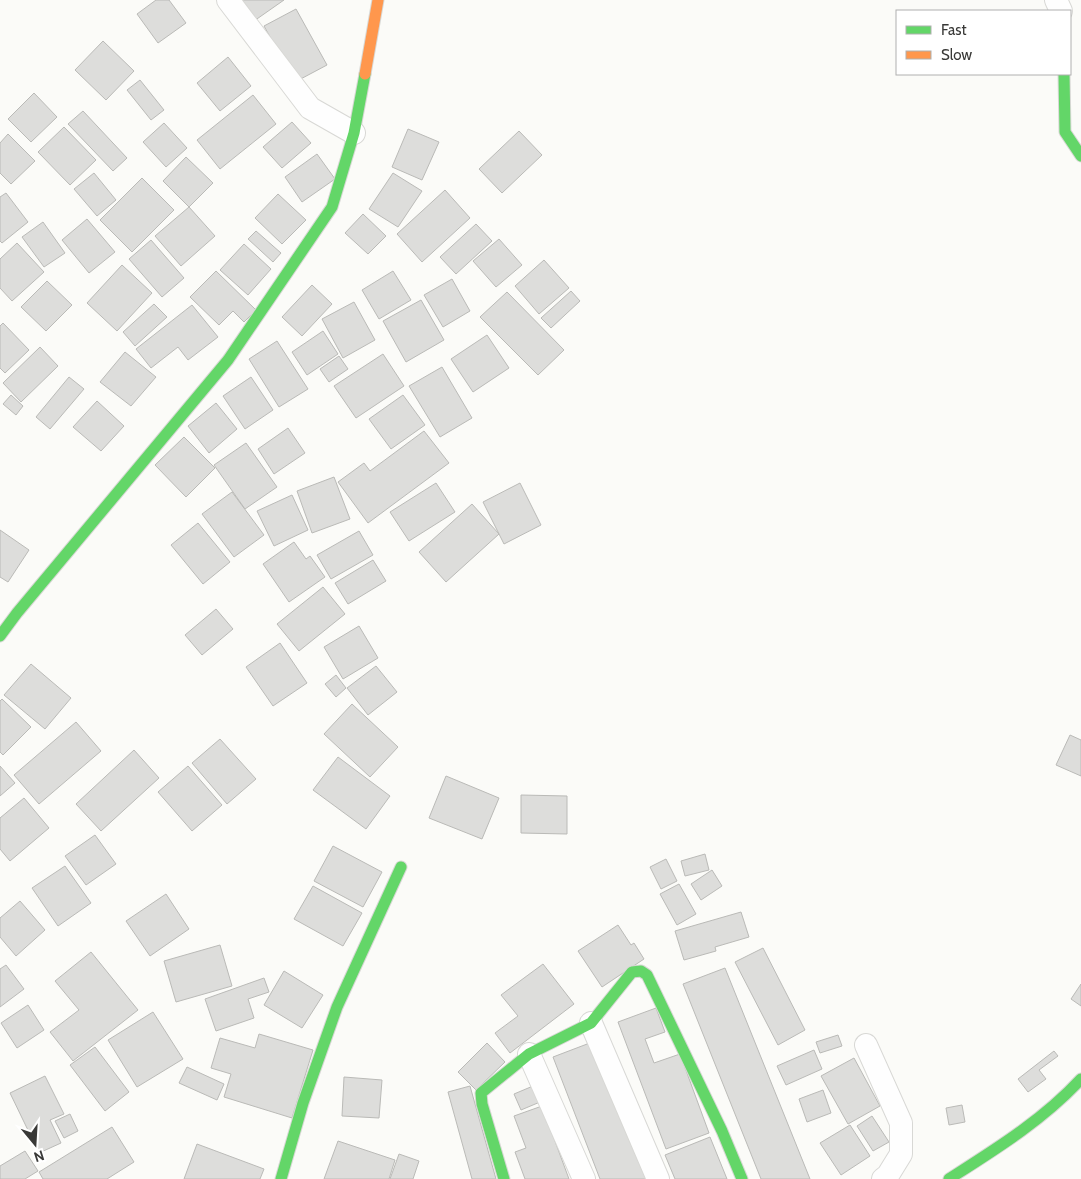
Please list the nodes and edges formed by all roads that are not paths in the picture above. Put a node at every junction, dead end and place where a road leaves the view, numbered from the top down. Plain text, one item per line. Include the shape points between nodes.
1 (228, 0) edge
2 (378, 0) edge
3 (1064, 75) edge
4 (354, 133) junction
5 (1081, 156) edge
6 (0, 636) edge
7 (401, 867) dead end
8 (591, 1023) junction
9 (866, 1045) dead end
10 (529, 1054) junction
11 (1081, 1079) edge
12 (281, 1179) edge
13 (504, 1179) edge
14 (584, 1179) edge
15 (658, 1179) edge
16 (742, 1179) edge
17 (883, 1179) edge
18 (949, 1179) edge

1 - 4 street via 310,108
2 - 4 street
3 - 5 street via 1065,132
4 - 6 street via 332,207 228,360
7 - 12 street via 337,1007 302,1103
8 - 10 street
8 - 15 street
8 - 16 street via 632,972 641,971 647,975
9 - 17 street via 901,1123 901,1154
10 - 13 street via 481,1093
10 - 14 street
11 - 18 street via 1032,1124

